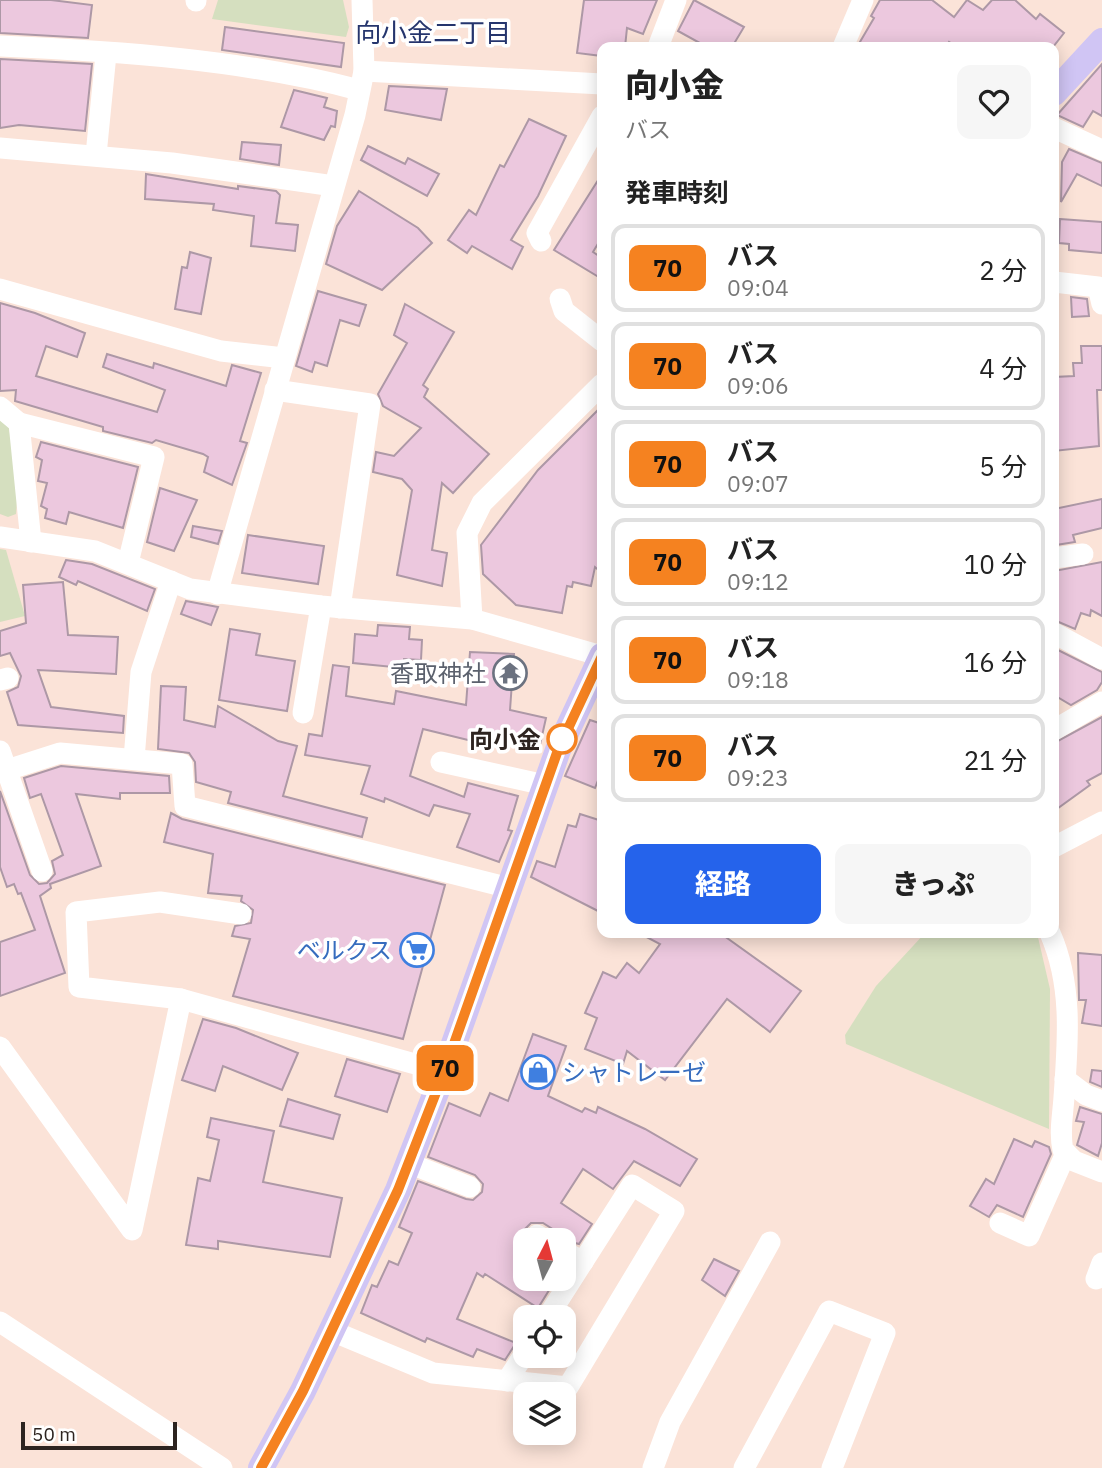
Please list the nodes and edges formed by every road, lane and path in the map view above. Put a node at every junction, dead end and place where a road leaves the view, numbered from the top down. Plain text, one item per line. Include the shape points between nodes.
1 (362, 0) edge
2 (676, 0) edge
3 (863, 0) edge
4 (1102, 41) edge
5 (660, 42) edge
6 (844, 42) edge
7 (0, 46) edge
8 (106, 54) junction
9 (362, 81) junction
10 (597, 84) edge
11 (1059, 88) edge
12 (597, 125) edge
13 (1059, 130) edge
14 (0, 148) edge
15 (1102, 150) edge
16 (96, 155) junction
17 (334, 186) junction
18 (541, 242) dead end
19 (1059, 283) edge
20 (0, 289) edge
21 (560, 299) dead end
22 (1102, 303) edge
23 (597, 337) edge
24 (284, 358) junction
25 (597, 389) edge
26 (275, 390) junction
27 (0, 407) edge
28 (19, 423) junction
29 (0, 537) edge
30 (31, 542) junction
31 (1083, 554) dead end
32 (1059, 557) edge
33 (128, 563) junction
34 (171, 582) junction
35 (217, 594) junction
36 (330, 607) junction
37 (471, 619) junction
38 (1059, 636) edge
39 (597, 655) edge
40 (1102, 659) edge
41 (597, 665) edge
42 (1102, 702) edge
43 (303, 713) dead end
44 (1059, 727) edge
45 (134, 759) junction
46 (4, 761) edge
47 (440, 762) dead end
48 (545, 785) junction
49 (1102, 822) edge
50 (1059, 844) edge
51 (42, 871) dead end
52 (510, 888) junction
53 (241, 914) dead end
54 (1051, 938) edge
55 (181, 999) junction
56 (0, 1046) edge
57 (444, 1072) junction
58 (1065, 1079) junction
59 (1102, 1101) edge
60 (1066, 1153) junction
61 (408, 1163) junction
62 (1102, 1172) edge
63 (470, 1187) dead end
64 (1000, 1223) dead end
65 (770, 1242) dead end
66 (576, 1258) edge
67 (583, 1262) junction
68 (555, 1305) edge
69 (0, 1322) edge
70 (332, 1331) junction
71 (515, 1368) edge
72 (507, 1381) junction
73 (222, 1468) edge
74 (261, 1468) edge
75 (653, 1468) edge
76 (744, 1468) edge
77 (832, 1468) edge

1 - 9 street
2 - 5 street
3 - 6 street
4 - 11 main road
7 - 8 street
8 - 9 street
8 - 16 street
9 - 10 street
9 - 17 street
12 - 18 street via 537,233
13 - 15 street
14 - 16 street
16 - 17 street
17 - 24 street
19 - 22 street via 1098,287
20 - 24 street via 221,351
21 - 23 street via 564,311
24 - 26 street
25 - 37 street via 482,503 467,533
26 - 35 street
26 - 36 street via 370,404
27 - 28 street
28 - 30 street
28 - 33 street via 154,457
29 - 30 street
30 - 33 street via 95,551
31 - 32 street
33 - 34 street
34 - 35 street
34 - 45 street via 141,672
35 - 36 street
36 - 37 street
36 - 43 street
37 - 39 street
38 - 40 street
41 - 48 main road
42 - 44 street
45 - 46 street via 60,753
45 - 52 street via 182,764 185,806
46 - 51 street
47 - 48 street
48 - 52 main road
49 - 50 street
52 - 57 main road
53 - 55 street via 160,902 76,912 79,987
54 - 58 street via 1061,958 1066,991
55 - 56 street via 132,1230
55 - 57 street
57 - 61 main road
58 - 59 street
58 - 60 street via 1061,1143
60 - 62 street
60 - 64 street via 1030,1236
61 - 63 street
61 - 70 main road
65 - 75 street via 670,1422
66 - 67 street
67 - 68 street
67 - 72 street via 632,1185 674,1211 568,1387
69 - 73 street
70 - 72 street via 433,1373
70 - 74 main road
71 - 72 street
76 - 77 street via 829,1311 885,1333

